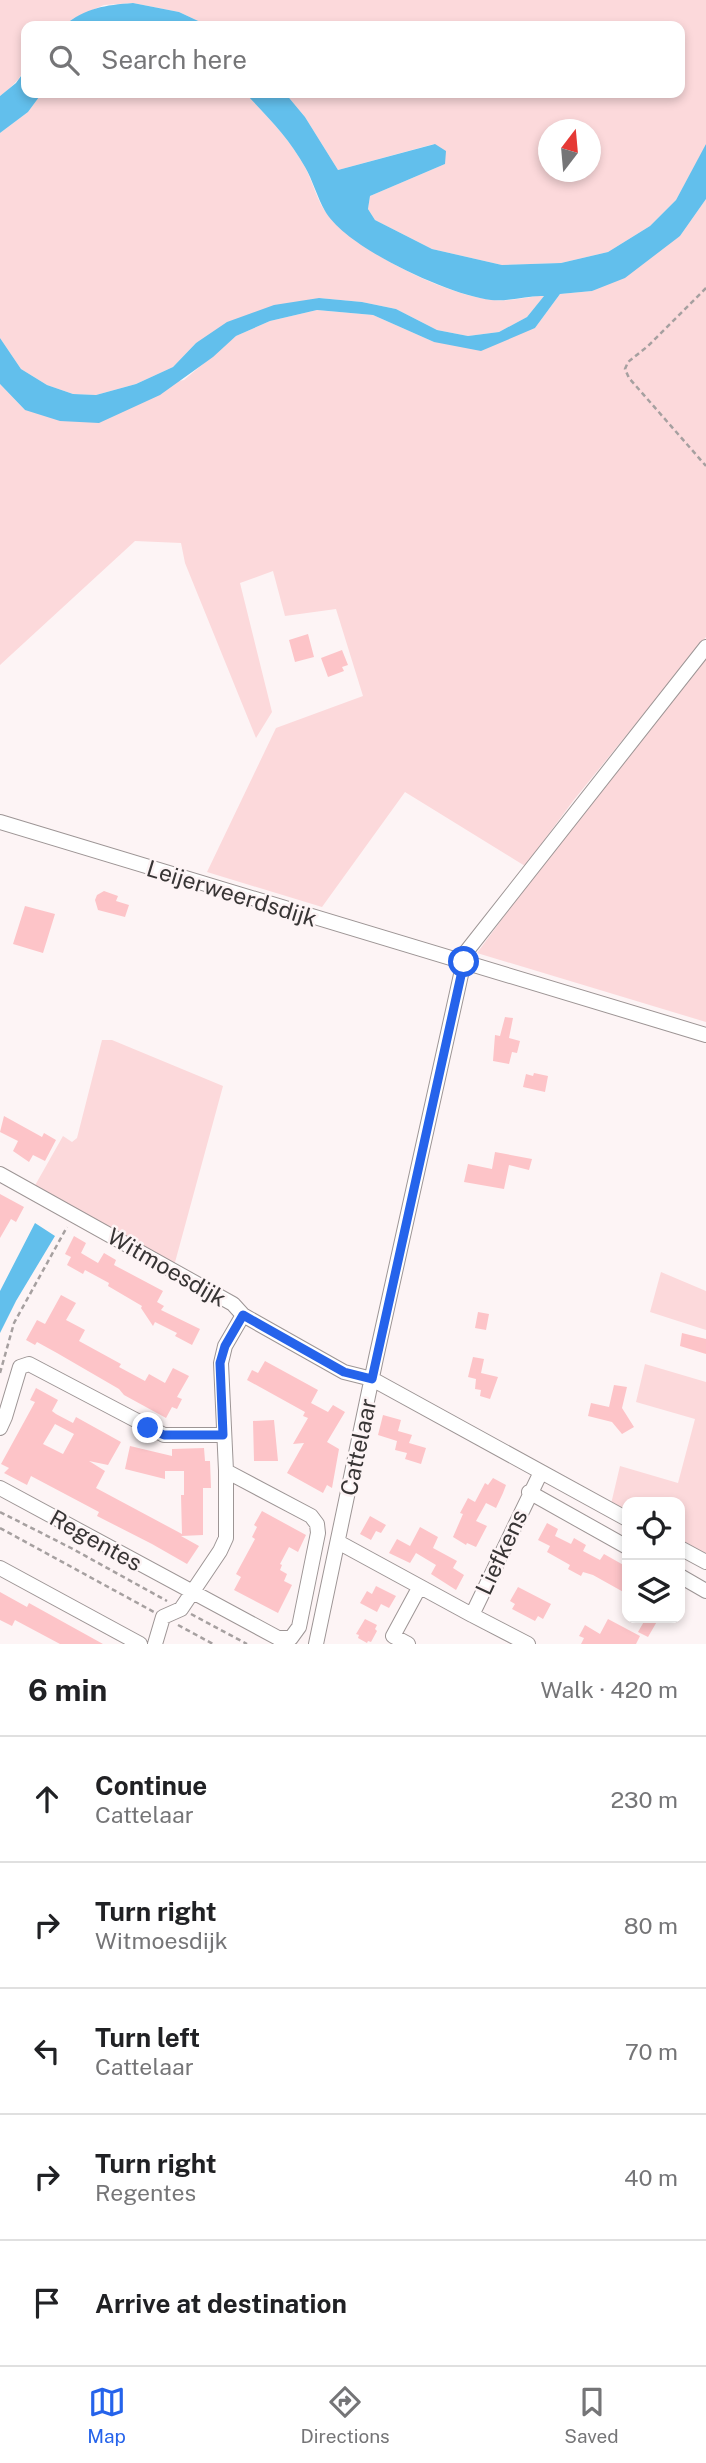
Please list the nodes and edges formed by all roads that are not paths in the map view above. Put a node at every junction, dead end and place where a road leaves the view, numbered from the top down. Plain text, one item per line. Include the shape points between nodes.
1 (706, 647) edge
2 (0, 822) edge
3 (464, 962) junction
4 (706, 1035) edge
5 (0, 1174) edge
6 (243, 1315) junction
7 (372, 1379) junction
8 (0, 1427) edge
9 (223, 1435) junction
10 (226, 1471) junction
11 (541, 1472) junction
12 (0, 1488) edge
13 (529, 1492) junction
14 (622, 1516) edge
15 (338, 1542) junction
16 (622, 1544) edge
17 (685, 1551) edge
18 (706, 1562) edge
19 (0, 1568) edge
20 (685, 1579) edge
21 (419, 1588) junction
22 (706, 1591) edge
23 (192, 1592) junction
24 (472, 1615) junction
25 (506, 1639) edge
26 (391, 1640) edge
27 (140, 1644) edge
28 (155, 1644) edge
29 (316, 1644) edge
30 (408, 1644) edge
31 (528, 1644) edge

1 - 3 street via 511,893 466,952
2 - 3 street, Leijerweerdsdijk
3 - 4 street, Leijerweerdsdijk
3 - 7 street, Cattelaar
5 - 6 street, Witmoesdijk via 233,1304
6 - 7 street, Witmoesdijk via 344,1372
6 - 9 street via 220,1363
7 - 11 street, Witmoesdijk
7 - 15 street, Cattelaar
8 - 9 street via 20,1367 29,1364 164,1435
9 - 10 street
10 - 23 street via 226,1538
10 - 23 street, Regentes via 311,1516 317,1524 299,1627 291,1638 278,1639
11 - 13 street, Liefkens
11 - 14 street, Witmoesdijk
12 - 23 street, Regentes
13 - 16 street
13 - 24 street, Liefkens
15 - 21 street
15 - 29 street, Cattelaar
17 - 18 street
19 - 27 street
20 - 22 street
21 - 24 street
21 - 26 street
23 - 28 street via 181,1609 163,1617
24 - 25 street, Liefkens
25 - 31 street, Liefkens
26 - 30 street

